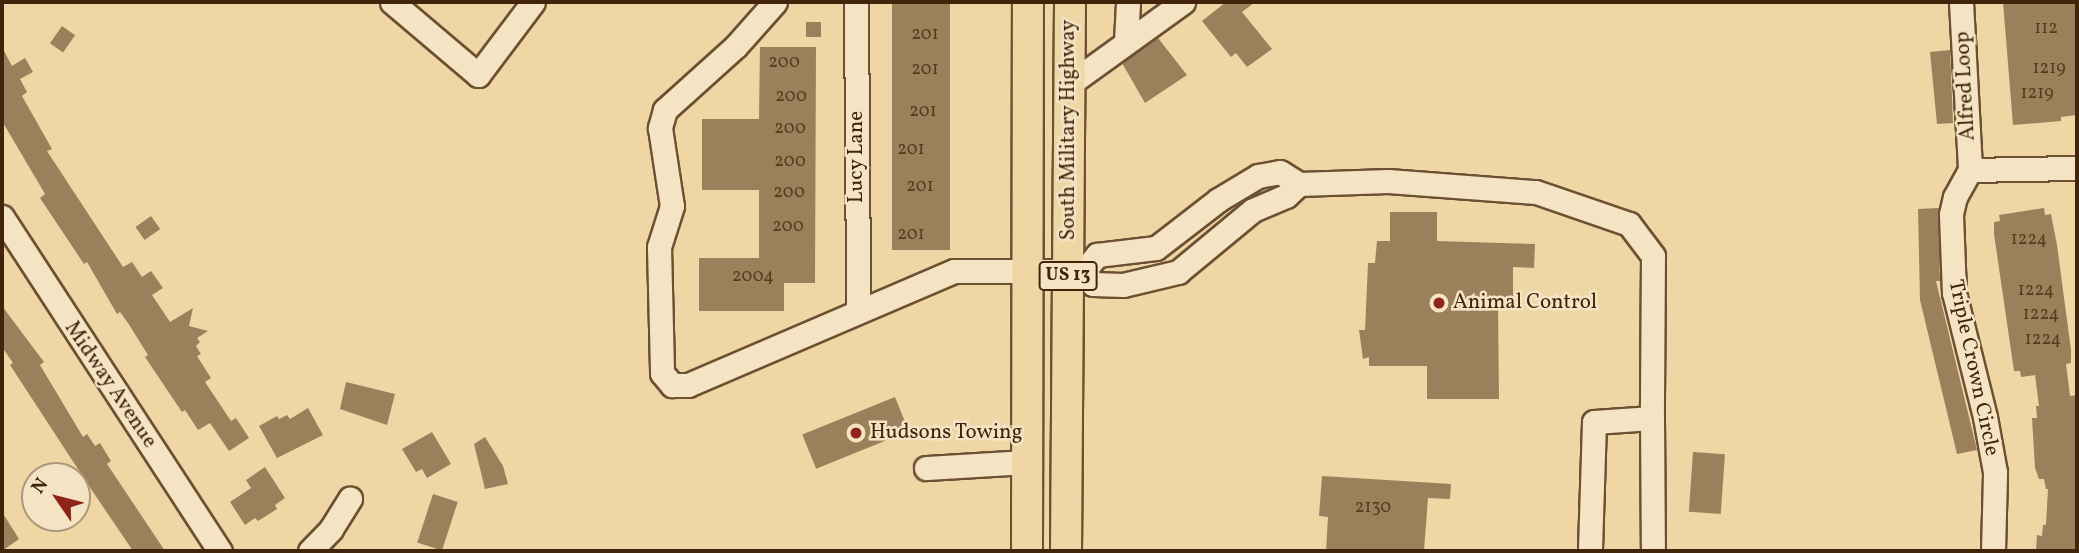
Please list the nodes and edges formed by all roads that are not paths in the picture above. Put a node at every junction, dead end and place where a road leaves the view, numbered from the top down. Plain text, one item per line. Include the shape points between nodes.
1 (392, 2) edge
2 (533, 2) edge
3 (775, 2) edge
4 (856, 2) edge
5 (1028, 2) edge
6 (1069, 2) edge
7 (1128, 2) edge
8 (1183, 2) edge
9 (1961, 2) edge
10 (1126, 41) junction
11 (1068, 85) junction
12 (2077, 168) edge
13 (1970, 170) junction
14 (1299, 184) junction
15 (2, 218) edge
16 (1028, 269) junction
17 (1076, 270) junction
18 (858, 312) junction
19 (1652, 418) junction
20 (1027, 462) junction
21 (926, 468) dead end
22 (350, 499) dead end
23 (220, 551) edge
24 (310, 551) edge
25 (1027, 551) edge
26 (1066, 551) edge
27 (1590, 551) edge
28 (1653, 551) edge
29 (1993, 551) edge

1 - 2 street via 478,75
3 - 18 street via 736,46 665,110 660,128 672,206 659,247 662,373 672,385 688,385
4 - 18 street, Lucy Lane
5 - 16 main road, South Military Highway / US 13
6 - 11 main road, South Military Highway / US 13
7 - 10 street
8 - 10 street
9 - 13 street, Alfred Loop
10 - 11 street
11 - 17 main road, South Military Highway / US 13
12 - 13 street
13 - 29 street, Triple Crown Circle via 1951,214 1954,293 1995,472
14 - 17 street via 1280,172 1258,176 1156,248 1097,255
14 - 17 street via 1286,197 1253,210 1178,272 1123,285 1093,284
14 - 19 street via 1388,181 1536,191 1629,224 1653,257
15 - 23 street, Midway Avenue
16 - 17 street
16 - 18 street via 954,271
16 - 20 main road, South Military Highway / US 13
17 - 26 main road, South Military Highway / US 13
19 - 27 street via 1594,422
19 - 28 street
20 - 21 street
20 - 25 main road, South Military Highway / US 13
22 - 24 street

